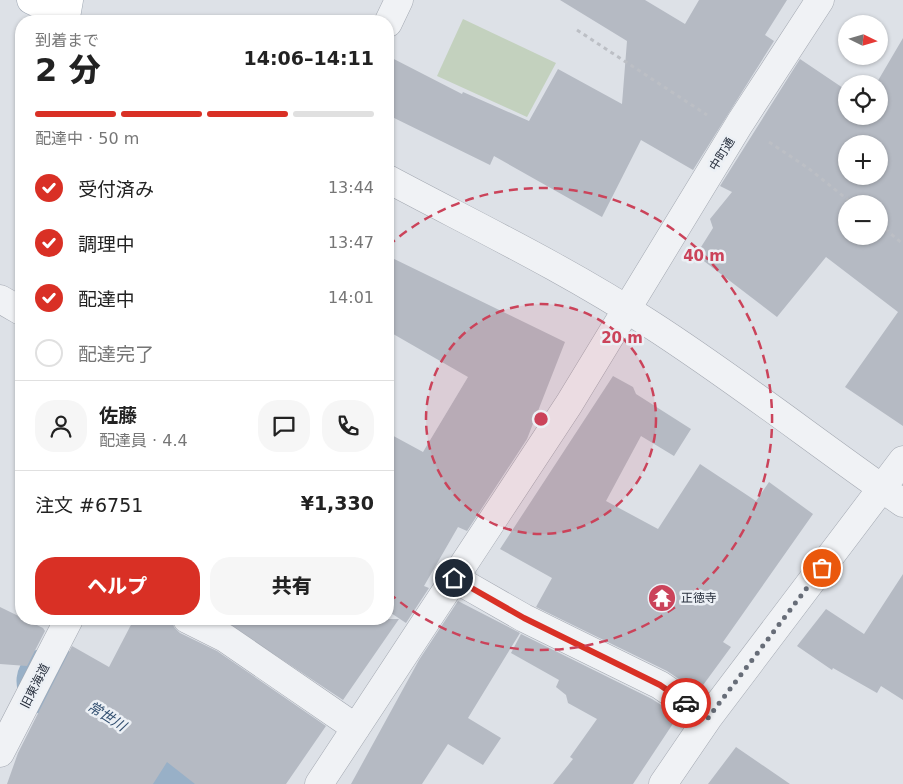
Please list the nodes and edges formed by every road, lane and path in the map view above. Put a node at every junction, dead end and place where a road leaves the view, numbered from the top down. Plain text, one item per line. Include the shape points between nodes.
1 (31, 0) edge
2 (399, 0) edge
3 (820, 0) edge
4 (70, 13) edge
5 (392, 15) edge
6 (577, 30) dead end
7 (737, 128) junction
8 (394, 183) edge
9 (842, 195) edge
10 (888, 232) edge
11 (903, 244) edge
12 (0, 299) edge
13 (15, 308) edge
14 (625, 309) junction
15 (903, 460) edge
16 (892, 496) edge
17 (454, 578) junction
18 (66, 625) edge
19 (199, 625) edge
20 (708, 718) junction
21 (356, 728) junction
22 (0, 753) edge
23 (319, 784) edge
24 (663, 784) edge

1 - 4 main road
2 - 5 street
3 - 7 street, 中町通
6 - 7 path
7 - 9 path via 808,168
7 - 14 street, 中町通
8 - 14 street via 563,271
10 - 11 path
12 - 13 street
14 - 16 street via 758,397
14 - 17 street, 中町通 via 569,404
15 - 16 street
16 - 20 street
17 - 20 street via 524,618 660,685
17 - 21 street, 中町通
18 - 22 street, 旧東海道
19 - 21 street via 225,638
20 - 24 street
21 - 23 street, 中町通

